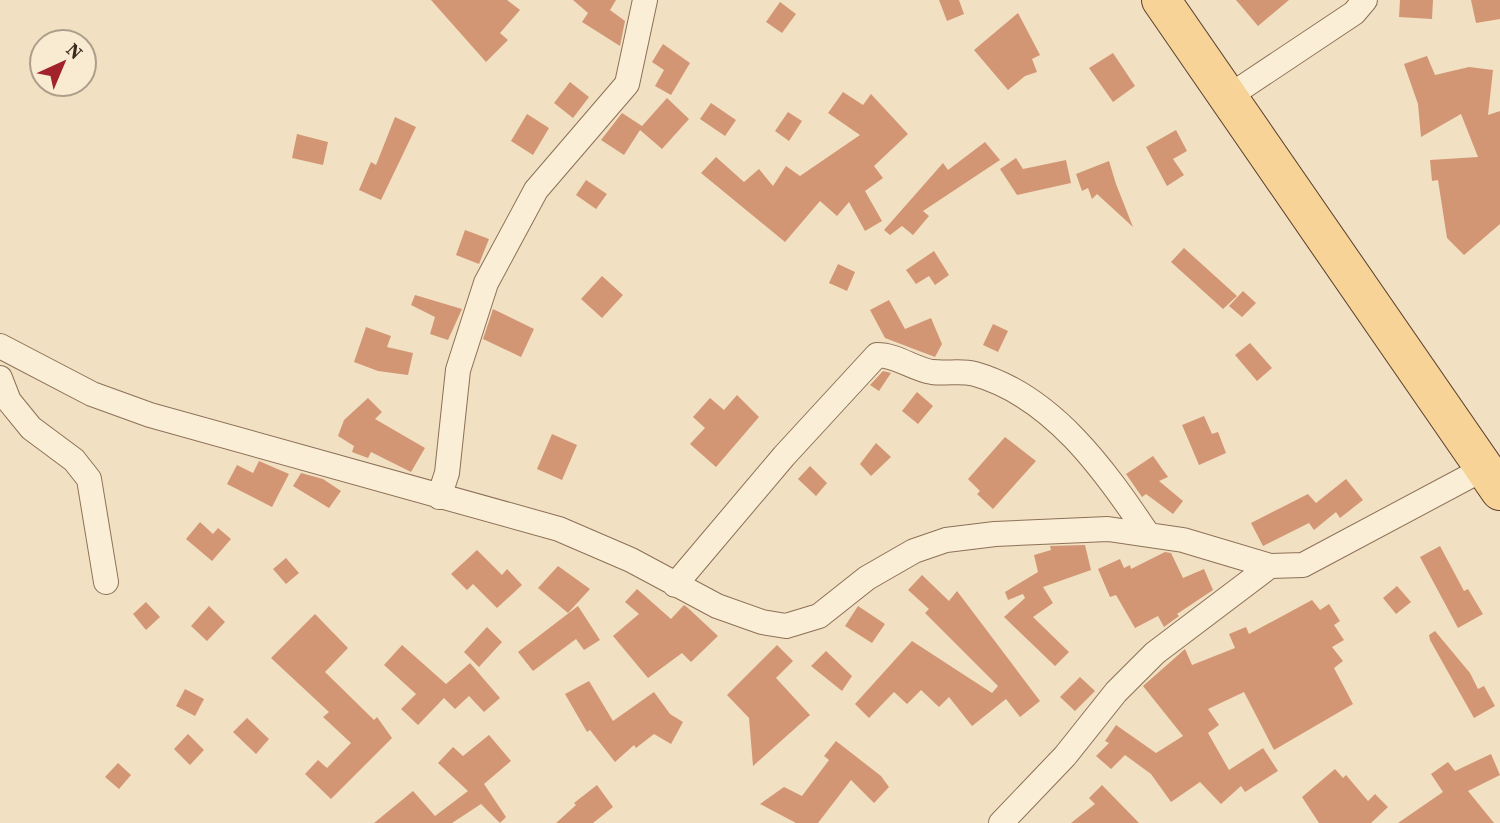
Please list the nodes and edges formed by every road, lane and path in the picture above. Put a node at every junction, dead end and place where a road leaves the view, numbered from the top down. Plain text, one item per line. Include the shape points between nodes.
1 (645, 0) edge
2 (1161, 0) edge
3 (1365, 0) edge
4 (1228, 97) junction
5 (0, 346) edge
6 (0, 378) edge
7 (1493, 480) edge
8 (439, 498) junction
9 (1147, 533) junction
10 (1269, 566) junction
11 (106, 582) dead end
12 (675, 585) junction
13 (1001, 823) edge

1 - 8 street via 627,84 536,190 486,283 458,370 447,473
2 - 4 main road
3 - 4 street via 1354,13
4 - 7 main road
5 - 8 street via 92,394 150,415
6 - 11 street via 9,401 31,428 74,460 89,479
7 - 10 street via 1303,565
8 - 12 street via 559,529
9 - 10 street
9 - 12 street via 1046,529 946,540 894,561 819,616 786,626 743,616
9 - 12 street via 1089,456 1027,397 975,374 931,372 877,355
10 - 13 street via 1155,653

